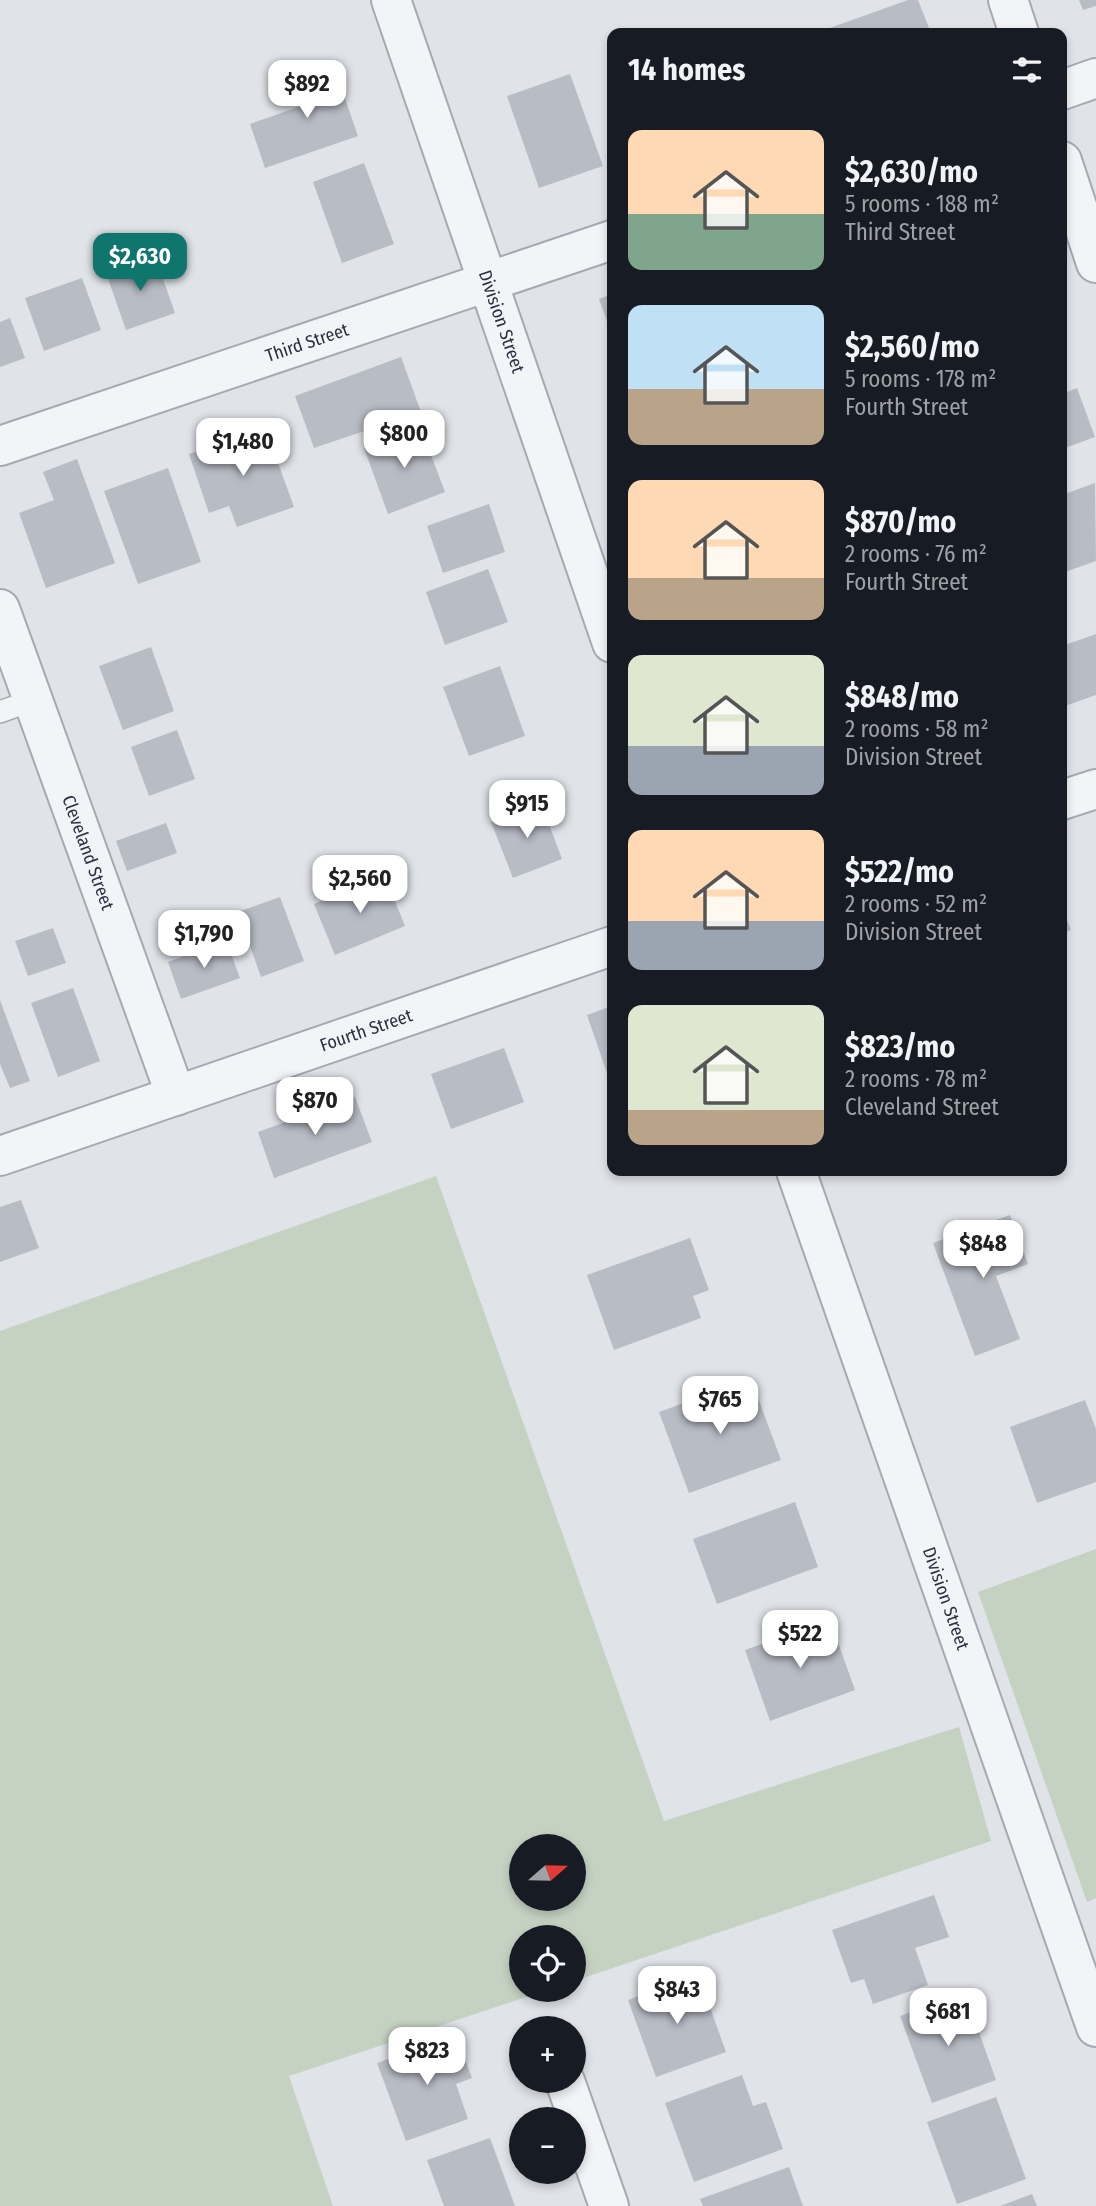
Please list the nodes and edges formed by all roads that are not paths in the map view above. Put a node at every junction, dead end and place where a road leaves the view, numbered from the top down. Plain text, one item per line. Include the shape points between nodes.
1 (391, 0) edge
2 (1007, 0) edge
3 (1017, 28) edge
4 (1096, 78) edge
5 (1067, 88) edge
6 (1067, 176) edge
7 (607, 242) edge
8 (1096, 263) edge
9 (488, 282) junction
10 (0, 446) edge
11 (0, 609) edge
12 (607, 628) edge
13 (16, 706) edge
14 (1096, 789) edge
15 (1067, 798) edge
16 (607, 948) edge
17 (176, 1096) junction
18 (0, 1156) edge
19 (798, 1176) edge
20 (1096, 2027) edge
21 (569, 2093) edge
22 (609, 2206) edge

1 - 9 street, Division Street
2 - 3 street
4 - 5 street
6 - 8 street
7 - 9 street, Third Street
9 - 10 street, Third Street
9 - 12 street, Division Street
11 - 13 street, Cleveland Street
13 - 17 street, Cleveland Street
14 - 15 street
16 - 17 street, Fourth Street
17 - 18 street, Fourth Street
19 - 20 street, Division Street
21 - 22 street

